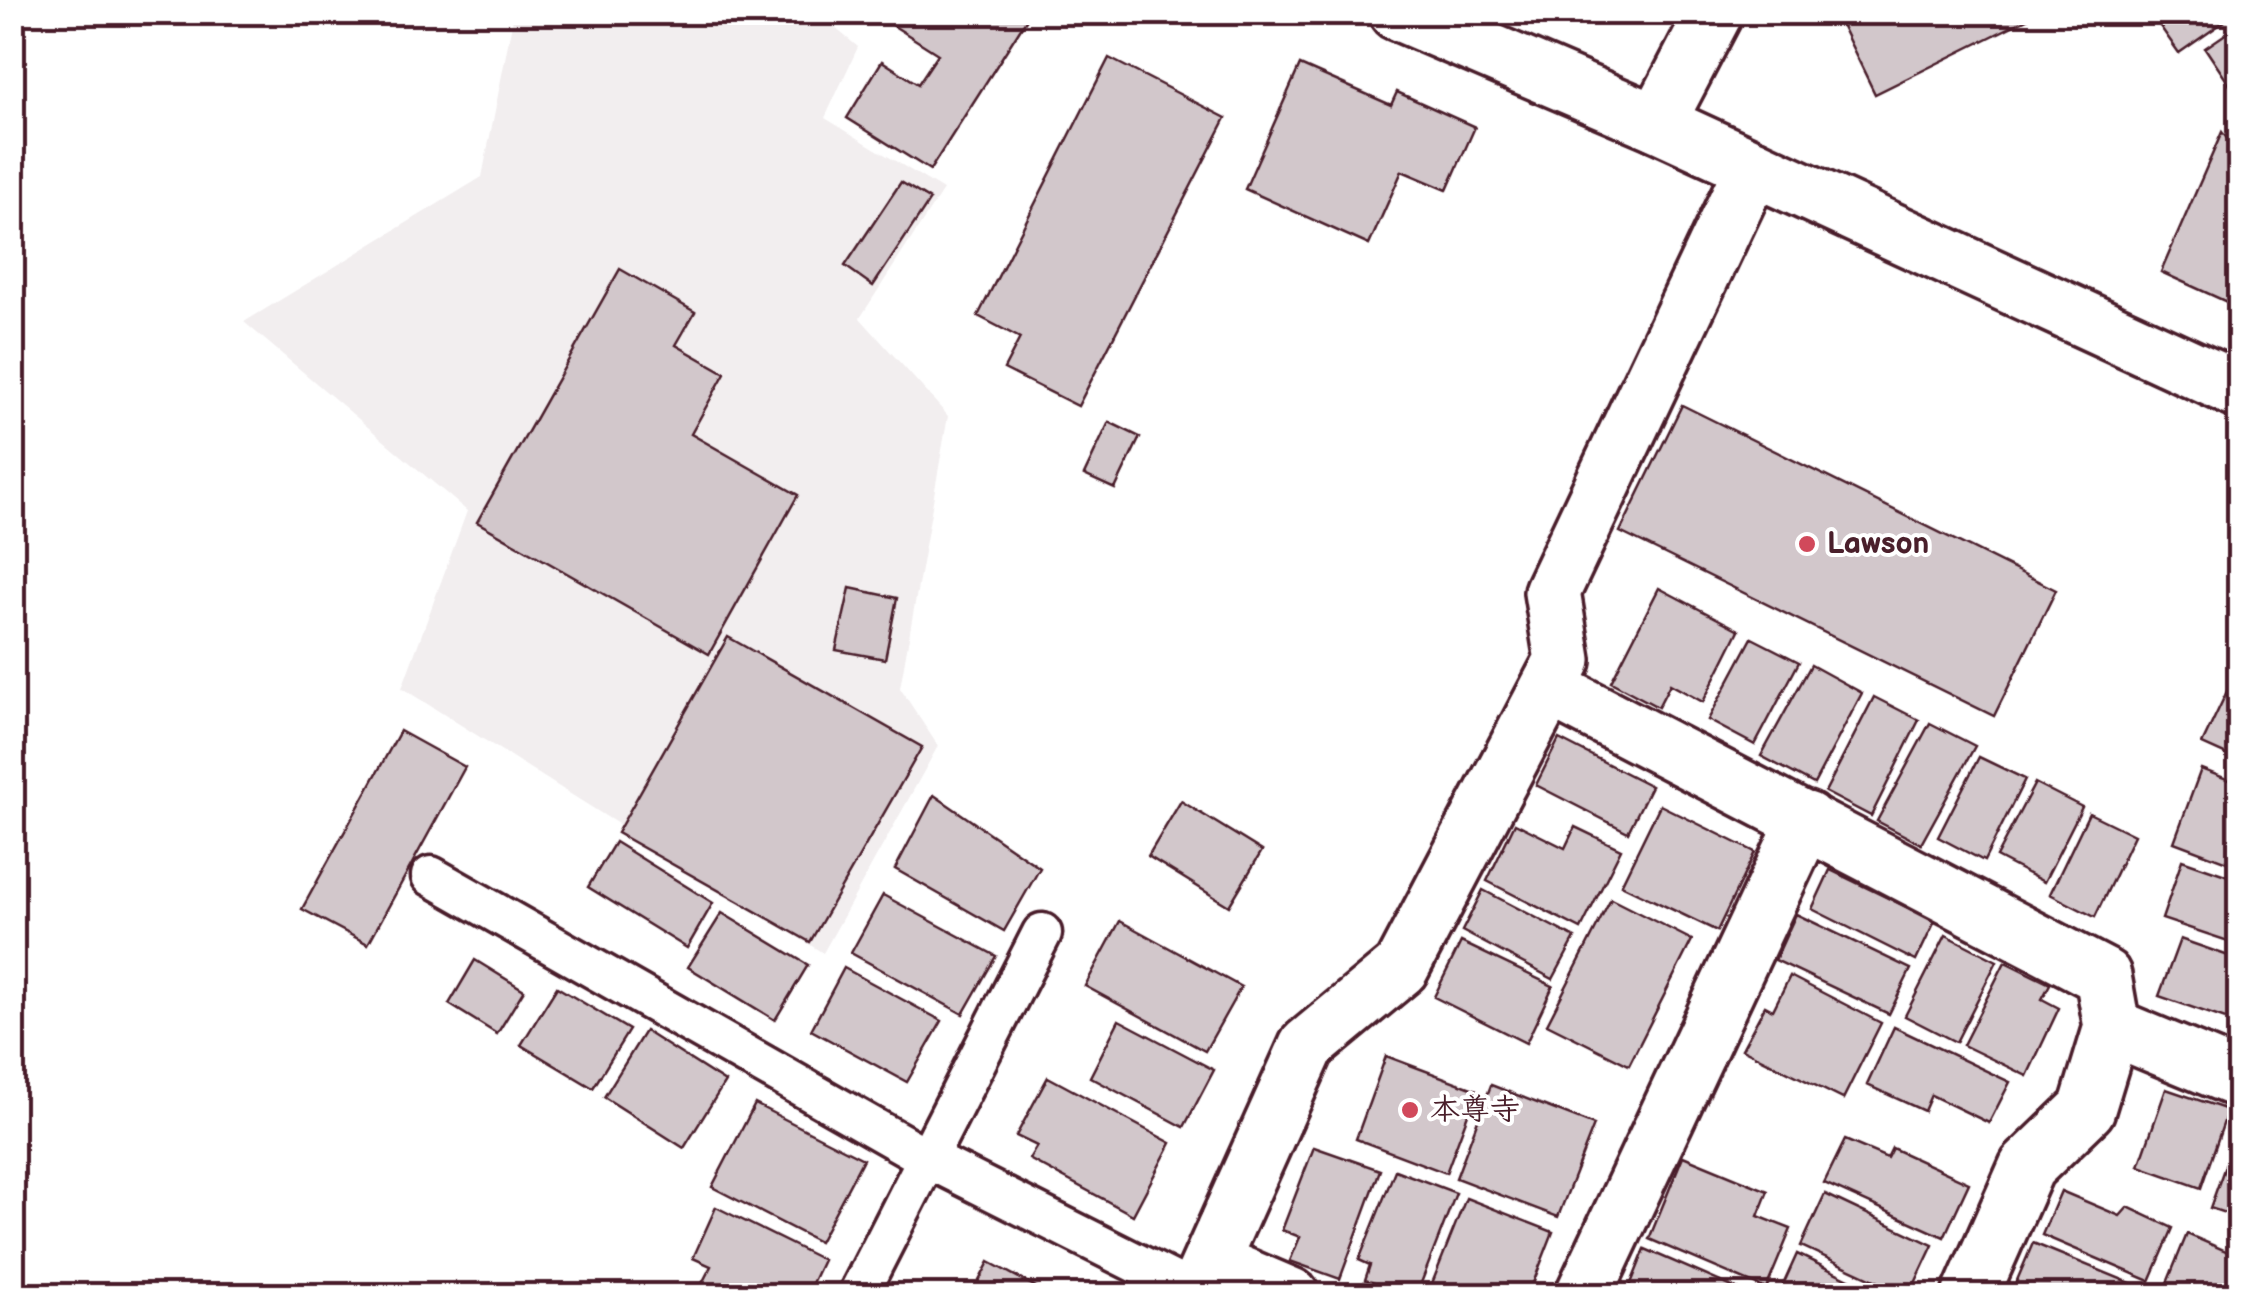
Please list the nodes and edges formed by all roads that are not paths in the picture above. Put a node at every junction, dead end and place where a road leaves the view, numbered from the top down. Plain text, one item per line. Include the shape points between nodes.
1 (1397, 12) edge
2 (1715, 12) edge
3 (1657, 123) junction
4 (1753, 167) junction
5 (2240, 391) edge
6 (1549, 688) junction
7 (1806, 820) junction
8 (431, 876) dead end
9 (1042, 933) dead end
10 (2112, 1027) junction
11 (2240, 1080) edge
12 (927, 1158) junction
13 (1201, 1284) edge
14 (856, 1296) edge
15 (1291, 1296) edge
16 (1583, 1296) edge
17 (1970, 1296) edge

1 - 3 street
2 - 3 street
3 - 4 street
4 - 5 street
4 - 6 street via 1552,592 1563,660
6 - 7 street
6 - 13 street via 1401,968 1307,1046
7 - 10 street via 2103,976
7 - 16 street
8 - 12 lane
9 - 12 lane
10 - 11 street
10 - 17 street via 2087,1109 2027,1167
12 - 13 lane
12 - 14 lane
13 - 15 street

